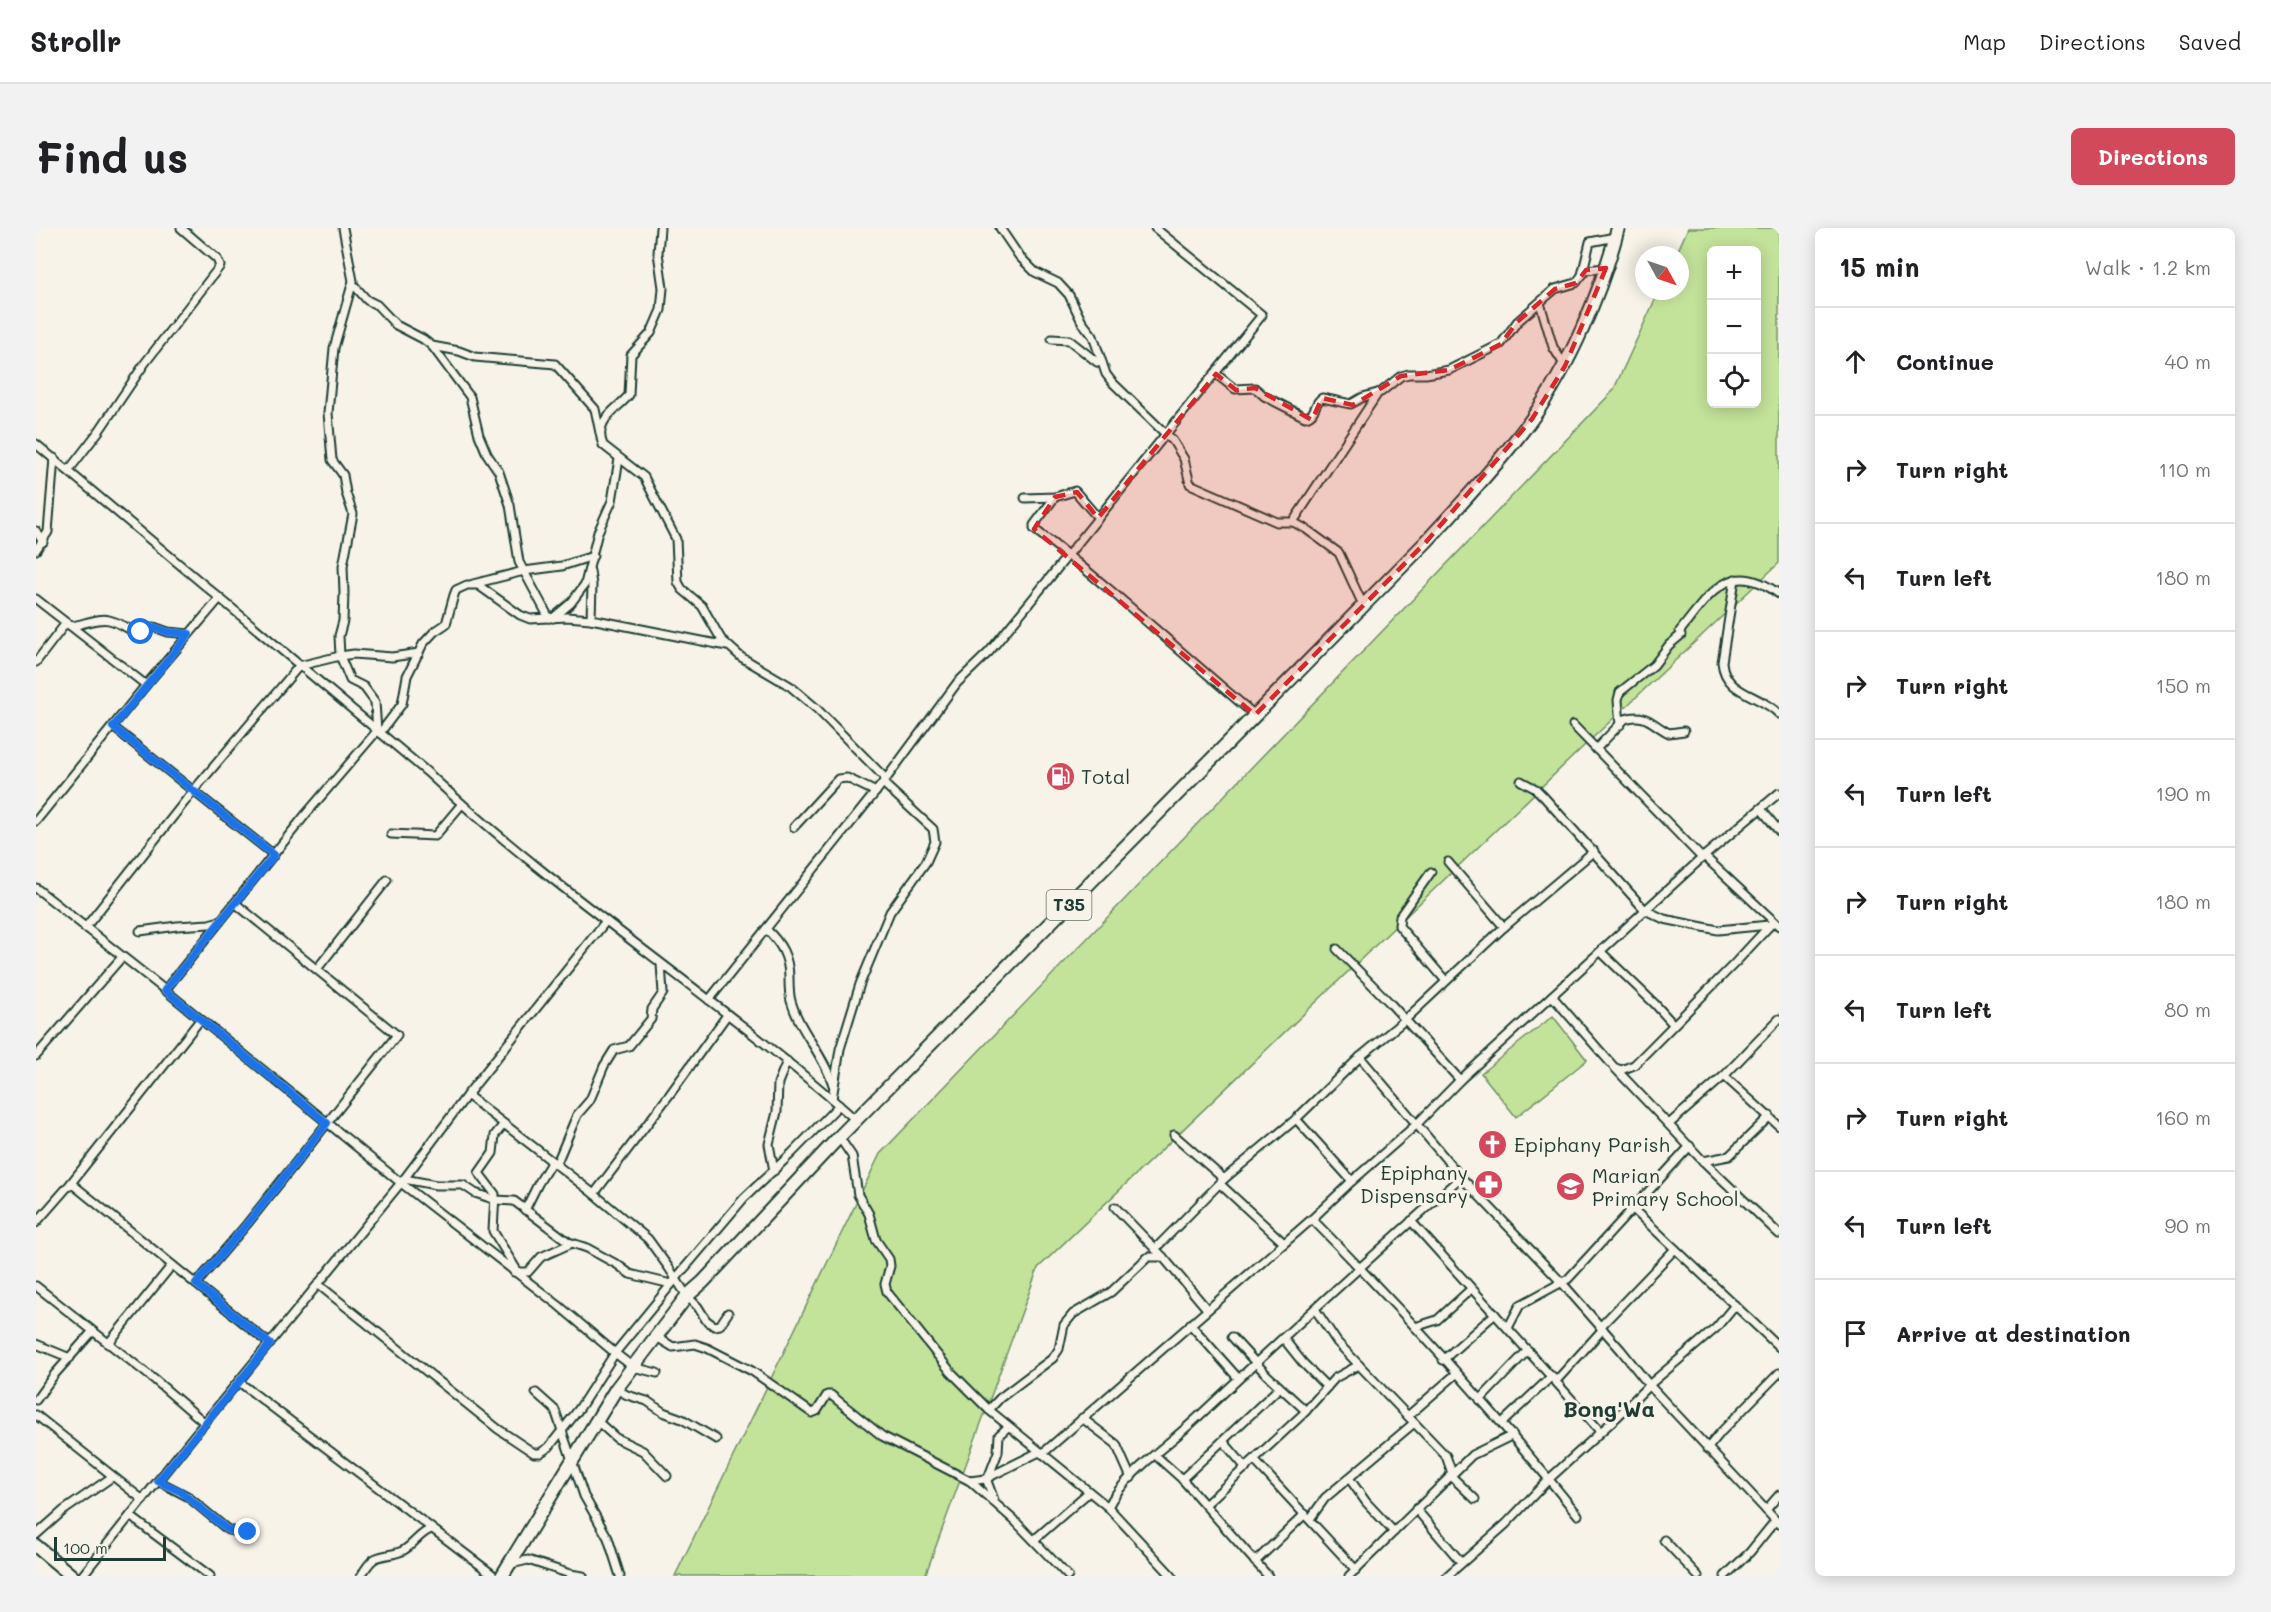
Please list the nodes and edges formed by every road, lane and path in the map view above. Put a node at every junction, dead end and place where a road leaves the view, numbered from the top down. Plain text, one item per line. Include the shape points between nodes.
1 (182, 228) edge
2 (343, 228) edge
3 (660, 228) edge
4 (1000, 228) edge
5 (1155, 228) edge
6 (1617, 233) edge
7 (1606, 268) junction
8 (1582, 275) junction
9 (353, 284) junction
10 (1540, 303) junction
11 (1052, 339) dead end
12 (432, 346) junction
13 (1102, 363) junction
14 (1565, 366) junction
15 (1216, 374) junction
16 (1378, 393) junction
17 (600, 432) junction
18 (1166, 435) junction
19 (36, 444) edge
20 (54, 458) junction
21 (619, 459) junction
22 (69, 470) junction
23 (1055, 497) junction
24 (1025, 498) dead end
25 (1098, 518) junction
26 (1293, 522) junction
27 (36, 531) edge
28 (43, 542) junction
29 (36, 550) edge
30 (1068, 554) junction
31 (593, 556) junction
32 (590, 568) junction
33 (522, 572) junction
34 (1735, 579) junction
35 (471, 584) junction
36 (1779, 594) edge
37 (220, 598) junction
38 (36, 599) edge
39 (1363, 605) junction
40 (551, 618) junction
41 (591, 619) junction
42 (69, 625) junction
43 (189, 634) junction
44 (727, 646) junction
45 (419, 653) junction
46 (339, 656) junction
47 (36, 662) edge
48 (299, 666) junction
49 (146, 685) junction
50 (1779, 714) edge
51 (1255, 715) junction
52 (1620, 724) junction
53 (1573, 725) dead end
54 (113, 727) junction
55 (1684, 731) dead end
56 (378, 732) junction
57 (1596, 748) junction
58 (885, 781) junction
59 (1521, 781) dead end
60 (194, 790) junction
61 (876, 792) junction
62 (1779, 793) edge
63 (462, 805) junction
64 (1761, 809) junction
65 (36, 821) edge
66 (794, 827) dead end
67 (1779, 831) edge
68 (391, 834) dead end
69 (1594, 851) junction
70 (274, 855) junction
71 (1703, 857) junction
72 (1449, 862) dead end
73 (1431, 872) dead end
74 (387, 880) dead end
75 (36, 888) edge
76 (235, 903) junction
77 (1645, 910) junction
78 (221, 921) junction
79 (606, 921) junction
80 (1774, 924) edge
81 (1504, 927) junction
82 (85, 928) junction
83 (766, 929) junction
84 (140, 931) dead end
85 (1337, 950) dead end
86 (1601, 952) junction
87 (122, 957) junction
88 (661, 964) junction
89 (317, 969) junction
90 (1445, 980) junction
91 (165, 990) junction
92 (1552, 996) junction
93 (709, 1000) junction
94 (727, 1015) junction
95 (1406, 1019) junction
96 (1779, 1019) edge
97 (200, 1020) junction
98 (1673, 1024) junction
99 (36, 1056) edge
100 (1360, 1057) junction
101 (787, 1061) junction
102 (1614, 1067) junction
103 (1724, 1076) junction
104 (1460, 1080) junction
105 (834, 1088) junction
106 (466, 1095) junction
107 (832, 1099) junction
108 (839, 1105) junction
109 (1770, 1116) junction
110 (1296, 1119) junction
111 (857, 1121) junction
112 (327, 1123) junction
113 (504, 1124) junction
114 (1669, 1124) junction
115 (1778, 1124) edge
116 (1416, 1125) junction
117 (1174, 1135) dead end
118 (839, 1137) junction
119 (1690, 1146) junction
120 (1703, 1161) junction
121 (554, 1163) junction
122 (774, 1171) junction
123 (1461, 1177) junction
124 (403, 1181) junction
125 (1222, 1181) junction
126 (1352, 1181) junction
127 (71, 1183) junction
128 (594, 1194) junction
129 (496, 1200) junction
130 (1115, 1207) dead end
131 (525, 1210) junction
132 (1634, 1210) junction
133 (1312, 1219) junction
134 (1410, 1221) junction
135 (36, 1223) edge
136 (1779, 1234) edge
137 (570, 1244) junction
138 (1284, 1244) junction
139 (1155, 1249) junction
140 (1675, 1249) junction
141 (1163, 1257) junction
142 (172, 1265) junction
143 (1359, 1267) junction
144 (516, 1272) junction
145 (673, 1281) junction
146 (196, 1284) junction
147 (1563, 1284) junction
148 (319, 1285) junction
149 (36, 1286) edge
150 (1472, 1289) junction
151 (687, 1296) junction
152 (1735, 1305) junction
153 (1207, 1309) junction
154 (1315, 1309) junction
155 (728, 1313) dead end
156 (1495, 1314) junction
157 (1190, 1324) junction
158 (1415, 1327) junction
159 (1508, 1328) junction
160 (1602, 1328) junction
161 (92, 1332) junction
162 (656, 1336) junction
163 (1232, 1336) dead end
164 (1283, 1338) junction
165 (36, 1344) edge
166 (108, 1344) junction
167 (270, 1344) junction
168 (1779, 1347) edge
169 (1528, 1350) junction
170 (615, 1353) junction
171 (69, 1358) junction
172 (1443, 1360) junction
173 (1257, 1362) junction
174 (1359, 1365) junction
175 (633, 1367) junction
176 (657, 1373) dead end
177 (1779, 1373) edge
178 (1456, 1374) junction
179 (1238, 1378) junction
180 (1554, 1378) junction
181 (239, 1382) junction
182 (1649, 1385) junction
183 (1327, 1387) junction
184 (1279, 1388) junction
185 (616, 1389) junction
186 (536, 1393) dead end
187 (36, 1400) edge
188 (1480, 1400) junction
189 (989, 1410) junction
190 (1306, 1411) junction
191 (36, 1415) edge
192 (1407, 1416) junction
193 (1082, 1418) junction
194 (596, 1420) junction
195 (205, 1423) junction
196 (1414, 1423) junction
197 (1502, 1423) junction
198 (1008, 1426) junction
199 (1600, 1431) junction
200 (561, 1432) junction
201 (1513, 1435) junction
202 (716, 1439) dead end
203 (1223, 1441) junction
204 (1707, 1449) junction
205 (1041, 1453) junction
206 (1155, 1455) junction
207 (572, 1460) junction
208 (1254, 1461) junction
209 (1246, 1468) junction
210 (1451, 1474) junction
211 (667, 1476) dead end
212 (112, 1477) junction
213 (987, 1478) junction
214 (1131, 1478) junction
215 (1349, 1478) junction
216 (1182, 1479) junction
217 (1549, 1479) junction
218 (158, 1481) junction
219 (970, 1481) junction
220 (1089, 1492) junction
221 (1779, 1495) edge
222 (143, 1500) junction
223 (1475, 1500) dead end
224 (996, 1505) junction
225 (1205, 1505) junction
226 (1108, 1507) junction
227 (1416, 1509) junction
228 (1766, 1510) junction
229 (1578, 1515) dead end
230 (130, 1516) junction
231 (1308, 1516) junction
232 (1777, 1523) edge
233 (431, 1529) junction
234 (254, 1531) dead end
235 (1394, 1532) junction
236 (36, 1535) edge
237 (1034, 1540) junction
238 (1664, 1540) dead end
239 (36, 1546) edge
240 (1255, 1562) junction
241 (1461, 1562) junction
242 (1356, 1570) junction
243 (501, 1572) edge
244 (1064, 1575) edge
245 (72, 1576) edge
246 (82, 1576) edge
247 (210, 1576) edge
248 (361, 1576) edge
249 (480, 1576) edge
250 (583, 1576) edge
251 (620, 1576) edge
252 (1172, 1576) edge
253 (1268, 1576) edge
254 (1349, 1576) edge
255 (1447, 1576) edge
256 (1698, 1576) edge
257 (1725, 1576) edge

1 - 22 street via 220,266
2 - 9 street
3 - 17 street via 661,310 651,333 631,355 629,395 607,416
4 - 13 street via 1035,272 1058,283 1069,294 1093,336
5 - 15 street via 1262,315
6 - 7 highway, T35
6 - 8 street via 1590,242
7 - 8 street via 1587,270
7 - 14 highway, T35
8 - 10 street via 1576,283 1555,289
9 - 12 street via 396,325
9 - 46 street via 334,348 328,413 332,459 343,475 353,514 343,566
10 - 14 street via 1553,347
10 - 16 street via 1517,322 1501,344 1449,370 1407,374
11 - 13 street via 1068,340
12 - 17 street via 475,357 555,364 595,409
12 - 33 street via 470,397 479,435 506,489
13 - 18 street via 1112,382
14 - 39 highway, T35 via 1532,419 1480,483
15 - 16 street via 1235,388 1255,388 1305,417 1312,414 1322,398 1351,405
15 - 18 street
16 - 26 street
17 - 21 street via 603,445
18 - 25 street
18 - 26 street via 1184,459 1190,485 1277,522
19 - 20 street
20 - 22 street
20 - 28 street via 51,512
21 - 31 street via 612,501 598,532
21 - 44 street via 644,477 676,539 678,582 702,606
22 - 37 street
23 - 24 street
23 - 25 street via 1077,492
23 - 30 street via 1034,528
25 - 30 street
26 - 39 street via 1339,553
27 - 28 street
28 - 29 street
30 - 51 street
30 - 58 street via 989,651 957,683
31 - 32 street
31 - 33 street
32 - 40 street via 577,597
32 - 41 street
33 - 35 street
33 - 40 street
34 - 36 street via 1760,581
34 - 50 street via 1722,662 1725,674 1747,696
34 - 52 street via 1711,593 1654,665 1620,692
35 - 40 street via 520,615 534,620
35 - 45 street via 456,590 446,624 428,638
37 - 43 street
37 - 48 street
38 - 42 street
39 - 51 highway, T35
40 - 41 street
41 - 44 street
42 - 43 street via 102,619 136,631 154,627
42 - 47 street
42 - 49 street
43 - 49 street
44 - 58 street via 790,686
45 - 46 street
45 - 56 street via 405,682 399,709
46 - 48 street
46 - 56 street via 350,680 364,687 375,702
48 - 56 street
48 - 60 street
49 - 54 street
51 - 111 highway, T35
52 - 55 street via 1628,718 1645,718 1666,732
52 - 57 street
53 - 57 street
54 - 60 street
54 - 65 street
56 - 63 street
56 - 70 street
57 - 71 street
58 - 61 street
58 - 105 street via 933,829 934,842 926,862 896,901 860,984 840,1049
59 - 69 street via 1536,789
60 - 70 street
60 - 82 street
61 - 66 street via 847,778 838,779
61 - 83 street
62 - 64 street
63 - 68 street via 435,836
63 - 79 street
64 - 67 street
64 - 71 street
69 - 77 street
69 - 81 street
70 - 76 street
71 - 77 street
71 - 80 street
72 - 81 street
73 - 90 street via 1400,916 1399,926
74 - 89 street
75 - 82 street
76 - 78 street
76 - 89 street
77 - 80 street via 1664,919 1718,930
77 - 86 street
78 - 84 street
78 - 91 street
79 - 88 street
79 - 106 street
80 - 98 street
81 - 90 street
82 - 87 street
83 - 93 street
83 - 105 street via 787,958 792,1005
85 - 95 street
86 - 92 street
86 - 98 street
87 - 91 street
87 - 99 street
88 - 93 street
88 - 121 street via 663,993 651,1017 629,1046 614,1050
89 - 112 street via 397,1035
90 - 95 street
91 - 97 street
92 - 102 street
92 - 104 street
93 - 94 street
94 - 101 street
94 - 128 street
95 - 100 street
95 - 104 street
96 - 103 street
97 - 112 street
97 - 127 street
98 - 102 street via 1634,1065 1621,1070
100 - 110 street
100 - 116 street
101 - 107 street
101 - 122 street via 778,1083 777,1112 769,1144
102 - 114 street
103 - 109 street
103 - 114 street
104 - 116 street
105 - 107 street
106 - 113 street
106 - 124 street
107 - 108 street
108 - 111 street
108 - 122 street
109 - 115 street
109 - 120 street via 1729,1156
110 - 125 street
110 - 126 street
111 - 118 highway, T35
112 - 124 street
112 - 146 street
113 - 121 street
113 - 129 street via 495,1135 492,1156 478,1172
114 - 119 street
116 - 123 street
116 - 126 street
117 - 125 street
118 - 151 highway, T35
118 - 189 street via 852,1156 858,1195 869,1214 876,1240 889,1259 887,1292 951,1371
119 - 120 street
119 - 132 street
120 - 136 street
121 - 128 street
121 - 131 street
122 - 145 street via 744,1198
123 - 134 street
123 - 147 street
124 - 129 street via 460,1185
124 - 144 street
124 - 148 street
125 - 138 street
125 - 139 street
126 - 133 street
127 - 135 street
127 - 142 street
128 - 145 street via 648,1239 669,1268
129 - 131 street via 513,1200
129 - 144 street via 493,1231
130 - 139 street
131 - 137 street
132 - 140 street
132 - 147 street
133 - 138 street
133 - 143 street
134 - 143 street
134 - 150 street
137 - 144 street via 541,1257 528,1272
137 - 145 street via 587,1248 633,1275
138 - 153 street
139 - 141 street
140 - 152 street
140 - 160 street
141 - 153 street
141 - 189 street via 1149,1257 1111,1292 1073,1314 1053,1359
142 - 146 street
142 - 166 street
143 - 154 street
143 - 158 street
144 - 170 street
145 - 151 street
145 - 170 street
146 - 167 street
147 - 159 street via 1520,1305
147 - 160 street
148 - 167 street
148 - 200 street via 526,1449 534,1453 544,1451
149 - 161 street
150 - 156 street
150 - 158 street via 1437,1320
151 - 155 street via 714,1326 723,1323
151 - 162 highway, T35
152 - 168 street
152 - 182 street via 1694,1349
153 - 157 street
154 - 164 street
154 - 174 street via 1330,1334
156 - 159 street
156 - 172 street
157 - 179 street
157 - 193 street
158 - 172 street
159 - 169 street
160 - 180 street
160 - 182 street
161 - 166 street
161 - 171 street
162 - 175 highway, T35
162 - 219 street via 674,1347 695,1344 707,1348 752,1371 812,1413 831,1395 882,1436
163 - 173 street
164 - 173 street
164 - 183 street
165 - 171 street
166 - 195 street
167 - 181 street
169 - 180 street
169 - 188 street
170 - 175 street
170 - 200 street
171 - 187 street
172 - 178 street
173 - 179 street
173 - 184 street
174 - 183 street
174 - 192 street
175 - 176 street
175 - 185 highway, T35
177 - 204 street
178 - 188 street
178 - 192 street
179 - 206 street
180 - 197 street
180 - 199 street
181 - 195 street
181 - 233 street
182 - 199 street
182 - 204 street
183 - 190 street
184 - 190 street
184 - 203 street
185 - 194 highway, T35
185 - 202 street
186 - 200 street via 555,1410
188 - 197 street
189 - 198 street
190 - 208 street
191 - 212 street
192 - 196 street
193 - 205 street
193 - 214 street via 1116,1444
194 - 207 highway, T35
194 - 211 street via 616,1438 643,1451
195 - 218 street
196 - 210 street via 1446,1456
196 - 215 street
197 - 201 street
198 - 205 street
198 - 213 street via 999,1435 998,1452
199 - 217 street
200 - 207 street
201 - 210 street via 1481,1449
201 - 217 street
203 - 209 street
203 - 216 street
204 - 228 street
205 - 213 street
205 - 220 street
206 - 214 street
206 - 216 street
207 - 243 highway, T35
207 - 251 street via 584,1496 608,1538
208 - 209 street
208 - 231 street
209 - 225 street
210 - 223 street
210 - 227 street
212 - 222 street
212 - 236 street
213 - 219 street
213 - 224 street
214 - 226 street
215 - 231 street
215 - 235 street
216 - 225 street
217 - 229 street
217 - 241 street via 1506,1524
218 - 222 street
218 - 234 street via 180,1491 228,1530
219 - 224 street
220 - 226 street
220 - 237 street
221 - 228 street
222 - 230 street
224 - 237 street
225 - 240 street
226 - 252 street
227 - 235 street
227 - 241 street
228 - 232 street
230 - 246 street
230 - 247 street
231 - 240 street
231 - 242 street
232 - 257 street
233 - 243 street
233 - 248 street via 406,1549 374,1560
235 - 242 street
237 - 244 street
238 - 256 street
239 - 245 highway
240 - 253 street
241 - 255 street
242 - 254 street
243 - 249 street
243 - 250 street via 524,1560

